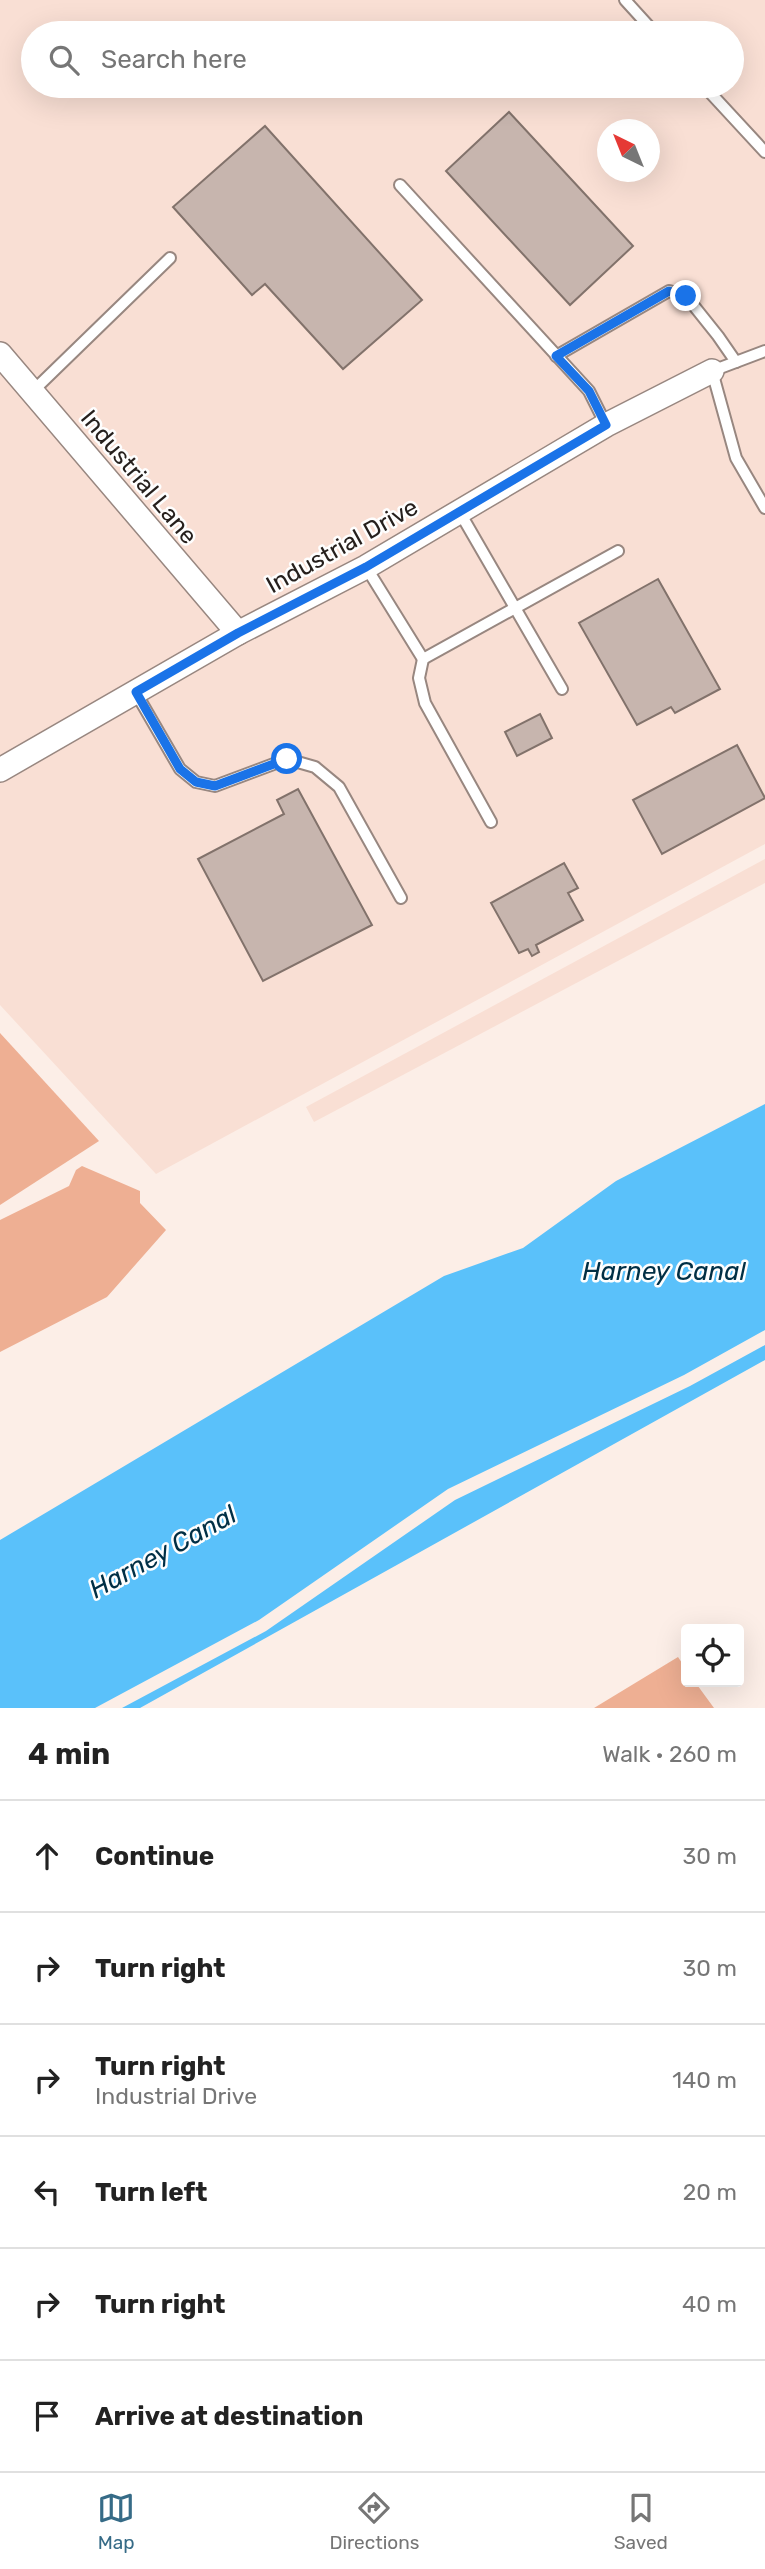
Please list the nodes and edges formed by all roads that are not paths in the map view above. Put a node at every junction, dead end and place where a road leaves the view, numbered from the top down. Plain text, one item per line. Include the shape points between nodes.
1 (625, 0) edge
2 (644, 21) edge
3 (715, 98) edge
4 (765, 152) edge
5 (400, 185) dead end
6 (170, 258) dead end
7 (765, 351) edge
8 (0, 354) edge
9 (556, 356) junction
10 (736, 362) junction
11 (712, 371) junction
12 (32, 392) junction
13 (606, 425) junction
14 (763, 500) edge
15 (459, 511) junction
16 (618, 551) dead end
17 (366, 567) junction
18 (515, 608) junction
19 (238, 633) junction
20 (423, 659) junction
21 (562, 690) dead end
22 (136, 692) junction
23 (0, 770) edge
24 (491, 822) dead end
25 (401, 898) dead end

1 - 2 lane
3 - 4 lane
5 - 9 lane
6 - 12 lane
7 - 10 lane
8 - 12 street, Industrial Lane
9 - 10 lane via 669,291 686,296
9 - 13 lane via 589,391
10 - 11 lane
11 - 13 street, Industrial Drive
11 - 14 lane via 736,458
12 - 19 street, Industrial Lane
13 - 15 street, Industrial Drive
15 - 17 street, Industrial Drive
15 - 18 lane
16 - 18 lane
17 - 19 street, Industrial Drive
17 - 20 lane
18 - 20 lane
18 - 21 lane
19 - 22 street, Industrial Drive
20 - 24 lane via 419,678 425,703
22 - 23 street, Industrial Drive
22 - 25 lane via 180,769 196,782 215,786 287,759 315,767 339,787

